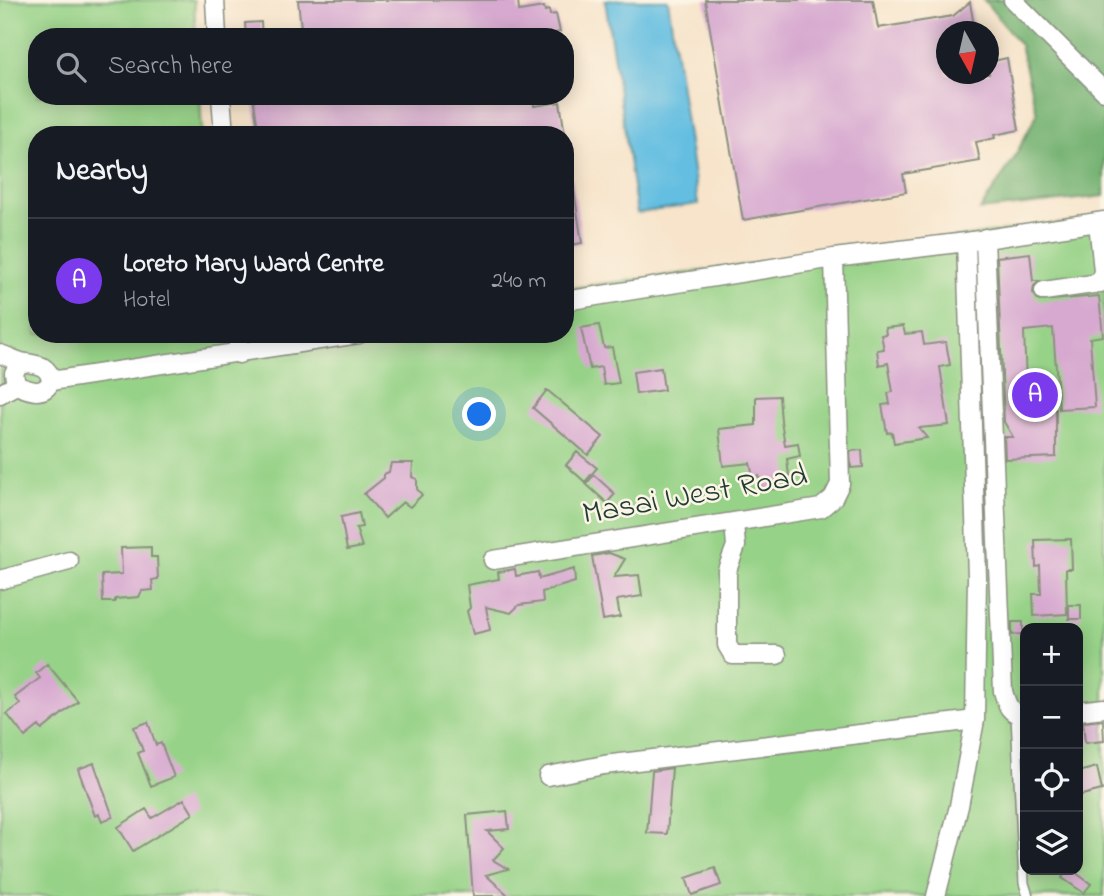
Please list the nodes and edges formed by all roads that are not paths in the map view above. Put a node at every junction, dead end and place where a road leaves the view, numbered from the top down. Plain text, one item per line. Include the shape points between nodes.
1 (215, 0) edge
2 (1013, 0) edge
3 (217, 28) edge
4 (1104, 91) edge
5 (222, 105) edge
6 (223, 126) edge
7 (1101, 221) edge
8 (985, 238) junction
9 (966, 242) junction
10 (834, 258) junction
11 (1044, 291) dead end
12 (574, 300) edge
13 (238, 343) edge
14 (305, 343) edge
15 (0, 354) edge
16 (239, 354) junction
17 (20, 362) junction
18 (51, 382) junction
19 (8, 390) edge
20 (734, 523) junction
21 (493, 560) dead end
22 (69, 561) dead end
23 (0, 580) edge
24 (776, 655) dead end
25 (1104, 708) edge
26 (1083, 710) edge
27 (1020, 715) edge
28 (975, 720) junction
29 (1022, 749) edge
30 (548, 776) dead end
31 (936, 896) edge
32 (1028, 896) edge

1 - 3 street
2 - 4 street
5 - 6 street
7 - 8 street
7 - 11 street via 1100,283
8 - 9 street
8 - 27 street via 1003,691 1008,709
9 - 10 street
9 - 28 street via 977,577
10 - 12 street
10 - 20 street, Masai West Road via 840,484 821,508
13 - 16 street
14 - 16 street
15 - 17 street
16 - 18 street
17 - 18 street via 40,365
17 - 19 street
18 - 19 street via 40,391
20 - 21 street, Masai West Road
20 - 24 street via 736,546 727,570 727,645 733,655
22 - 23 street
25 - 26 street
28 - 30 street via 604,765
28 - 31 street
29 - 32 lane

